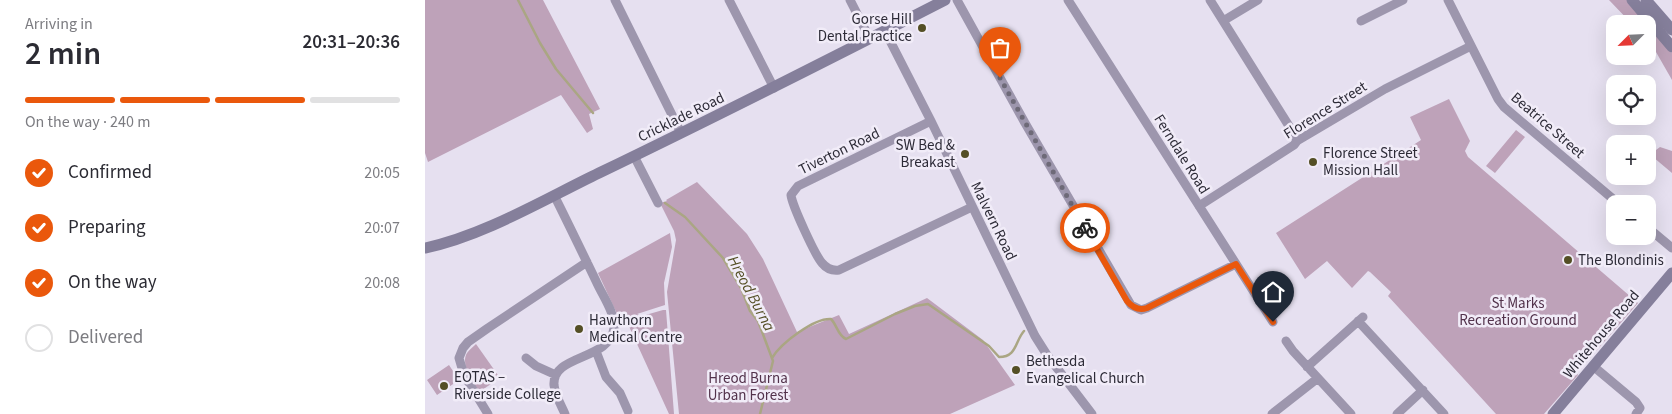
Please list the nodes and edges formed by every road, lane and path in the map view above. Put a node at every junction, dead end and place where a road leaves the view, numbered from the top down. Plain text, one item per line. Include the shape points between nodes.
1 (615, 0) edge
2 (729, 0) edge
3 (850, 0) edge
4 (945, 0) edge
5 (957, 0) edge
6 (1068, 0) edge
7 (1210, 0) edge
8 (1258, 0) edge
9 (1403, 0) edge
10 (1448, 0) edge
11 (1632, 0) edge
12 (1646, 0) edge
13 (1223, 21) junction
14 (1361, 21) dead end
15 (1672, 30) edge
16 (885, 31) junction
17 (870, 39) junction
18 (1471, 46) junction
19 (1672, 47) edge
20 (774, 88) junction
21 (931, 121) junction
22 (681, 133) junction
23 (1297, 141) junction
24 (634, 156) junction
25 (554, 194) junction
26 (1608, 195) edge
27 (658, 203) dead end
28 (1199, 206) junction
29 (972, 207) junction
30 (1656, 235) edge
31 (425, 248) edge
32 (1672, 248) edge
33 (587, 262) junction
34 (1236, 264) junction
35 (1672, 273) edge
36 (1273, 322) dead end
37 (1286, 342) dead end
38 (596, 351) junction
39 (528, 364) dead end
40 (1593, 366) junction
41 (1307, 367) junction
42 (556, 375) junction
43 (1318, 378) junction
44 (1423, 390) junction
45 (628, 411) dead end
46 (488, 414) edge
47 (565, 414) edge
48 (1092, 414) edge
49 (1272, 414) edge
50 (1351, 414) edge
51 (1397, 414) edge
52 (1444, 414) edge
53 (1553, 414) edge
54 (1637, 414) edge

1 - 22 street
2 - 20 street
3 - 17 street
4 - 16 street, Cricklade Road
5 - 34 street via 1131,305 1141,310 1147,308
6 - 28 street, Ferndale Road
7 - 13 street
8 - 13 street
9 - 14 street
10 - 18 street, Beatrice Street
11 - 19 street
12 - 15 street
13 - 23 street
16 - 17 street, Cricklade Road
16 - 21 street, Malvern Road
17 - 20 street, Cricklade Road
18 - 23 street, Florence Street via 1385,89
18 - 26 street, Beatrice Street via 1504,107
20 - 22 street, Cricklade Road
21 - 29 street, Malvern Road
21 - 29 street, Tiverton Road via 798,186 791,195 795,208 823,265 834,271
22 - 24 street, Cricklade Road
23 - 28 street, Florence Street
24 - 25 street, Cricklade Road
24 - 27 street
25 - 31 street, Cricklade Road via 463,237
25 - 33 street
28 - 34 street, Ferndale Road
29 - 48 street, Malvern Road via 1040,345
30 - 32 street
33 - 38 street via 614,323 611,338
33 - 46 street via 463,348 459,358 464,375
34 - 36 street, Ferndale Road
35 - 40 street, Whitehouse Road
37 - 41 street
38 - 42 street via 565,366
38 - 45 street via 606,377
39 - 42 street
40 - 53 street, Whitehouse Road
40 - 54 street via 1639,405
41 - 43 street
41 - 44 street via 1360,319
42 - 47 street via 555,388
43 - 49 street
43 - 50 street
44 - 51 street
44 - 52 street

